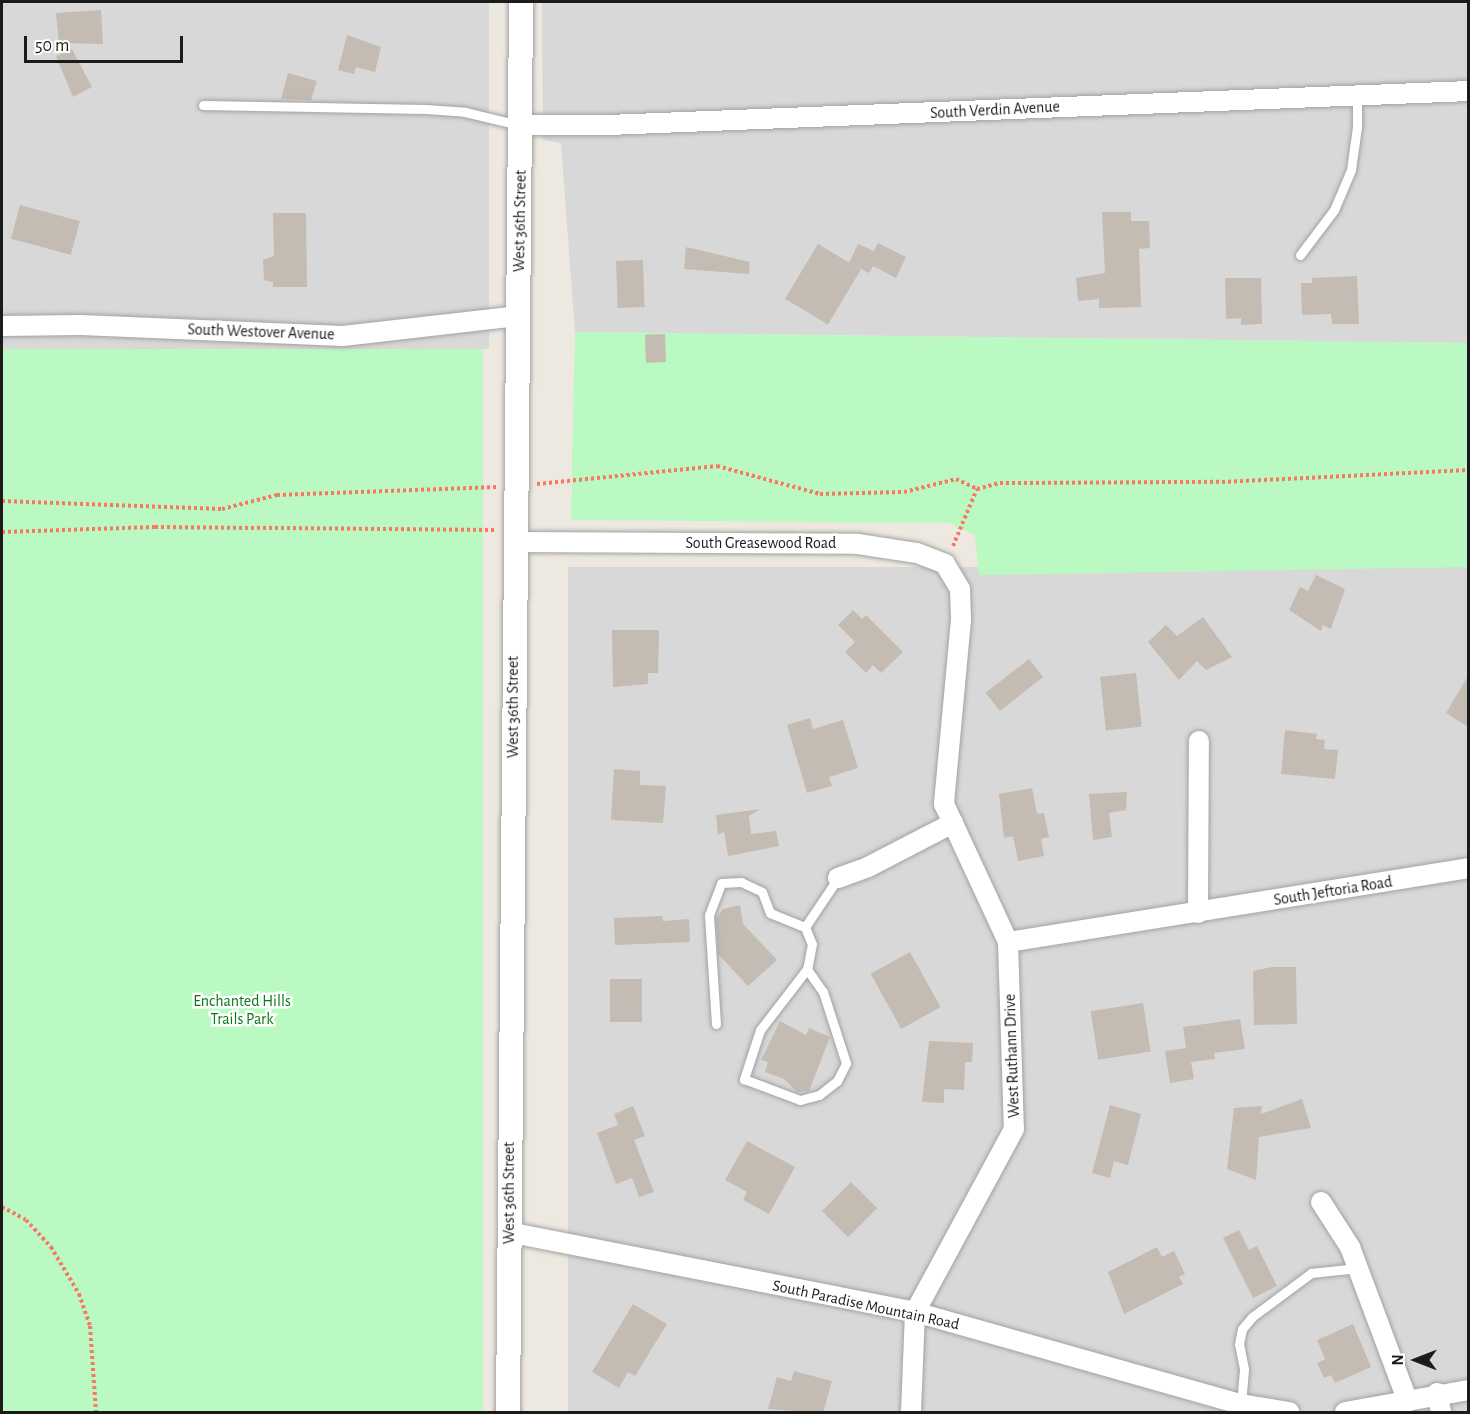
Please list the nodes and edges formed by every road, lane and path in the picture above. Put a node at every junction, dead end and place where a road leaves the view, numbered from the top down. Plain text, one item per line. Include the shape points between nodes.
1 (521, 2) edge
2 (1468, 91) edge
3 (1357, 95) junction
4 (203, 105) dead end
5 (521, 125) junction
6 (1300, 255) dead end
7 (519, 316) junction
8 (2, 326) edge
9 (1468, 470) edge
10 (515, 486) junction
11 (977, 489) junction
12 (2, 501) edge
13 (2, 532) edge
14 (514, 536) junction
15 (945, 564) junction
16 (1199, 741) dead end
17 (953, 823) junction
18 (1468, 868) edge
19 (838, 878) joint
20 (1198, 913) junction
21 (805, 927) junction
22 (1008, 942) junction
23 (807, 969) junction
24 (716, 1024) dead end
25 (1321, 1202) dead end
26 (2, 1207) edge
27 (508, 1232) junction
28 (1358, 1268) junction
29 (915, 1312) junction
30 (1468, 1390) edge
31 (1437, 1393) junction
32 (1408, 1402) junction
33 (1241, 1404) junction
34 (96, 1413) edge
35 (508, 1413) edge
36 (911, 1413) edge
37 (1289, 1413) edge
38 (1346, 1413) edge
39 (1441, 1413) edge

1 - 5 street, West 36th Street
2 - 3 street, South Verdin Avenue
3 - 5 street, South Verdin Avenue via 608,125
3 - 6 lane via 1358,127 1351,170 1334,210
4 - 5 lane via 426,109 465,112
5 - 7 street, West 36th Street
7 - 8 street, South Westover Avenue via 344,336 81,325
7 - 10 street, West 36th Street
9 - 11 path via 1222,482 1000,483
10 - 11 path via 717,466 820,494 904,492 956,479
10 - 12 path via 277,495 222,509
10 - 14 street, West 36th Street
11 - 15 path
13 - 14 path via 155,527
14 - 15 street, South Greasewood Road via 858,544 917,553
14 - 27 street, West 36th Street
15 - 17 street, West Ruthann Drive via 960,589 961,620 944,804
16 - 20 street
17 - 19 street via 868,867
17 - 22 street, West Ruthann Drive
18 - 20 street, South Jeftoria Road
19 - 21 lane
20 - 22 street, South Jeftoria Road
21 - 23 lane via 812,944
21 - 24 lane via 770,913 762,892 741,882 721,883 709,915
22 - 29 street, West Ruthann Drive via 1014,1129
23 - 23 lane via 760,1030 744,1078 800,1100 819,1095 837,1081 846,1063 823,992
25 - 28 street via 1350,1247
26 - 34 path via 26,1220 51,1247 79,1294 90,1326
27 - 29 street, South Paradise Mountain Road
27 - 35 street, West 36th Street
28 - 32 street
28 - 33 lane via 1311,1273 1252,1317 1242,1329 1239,1344 1244,1369
29 - 33 street, South Paradise Mountain Road
29 - 36 street
30 - 31 street
31 - 32 street
31 - 39 street
32 - 38 street
33 - 37 street, South Paradise Mountain Road

